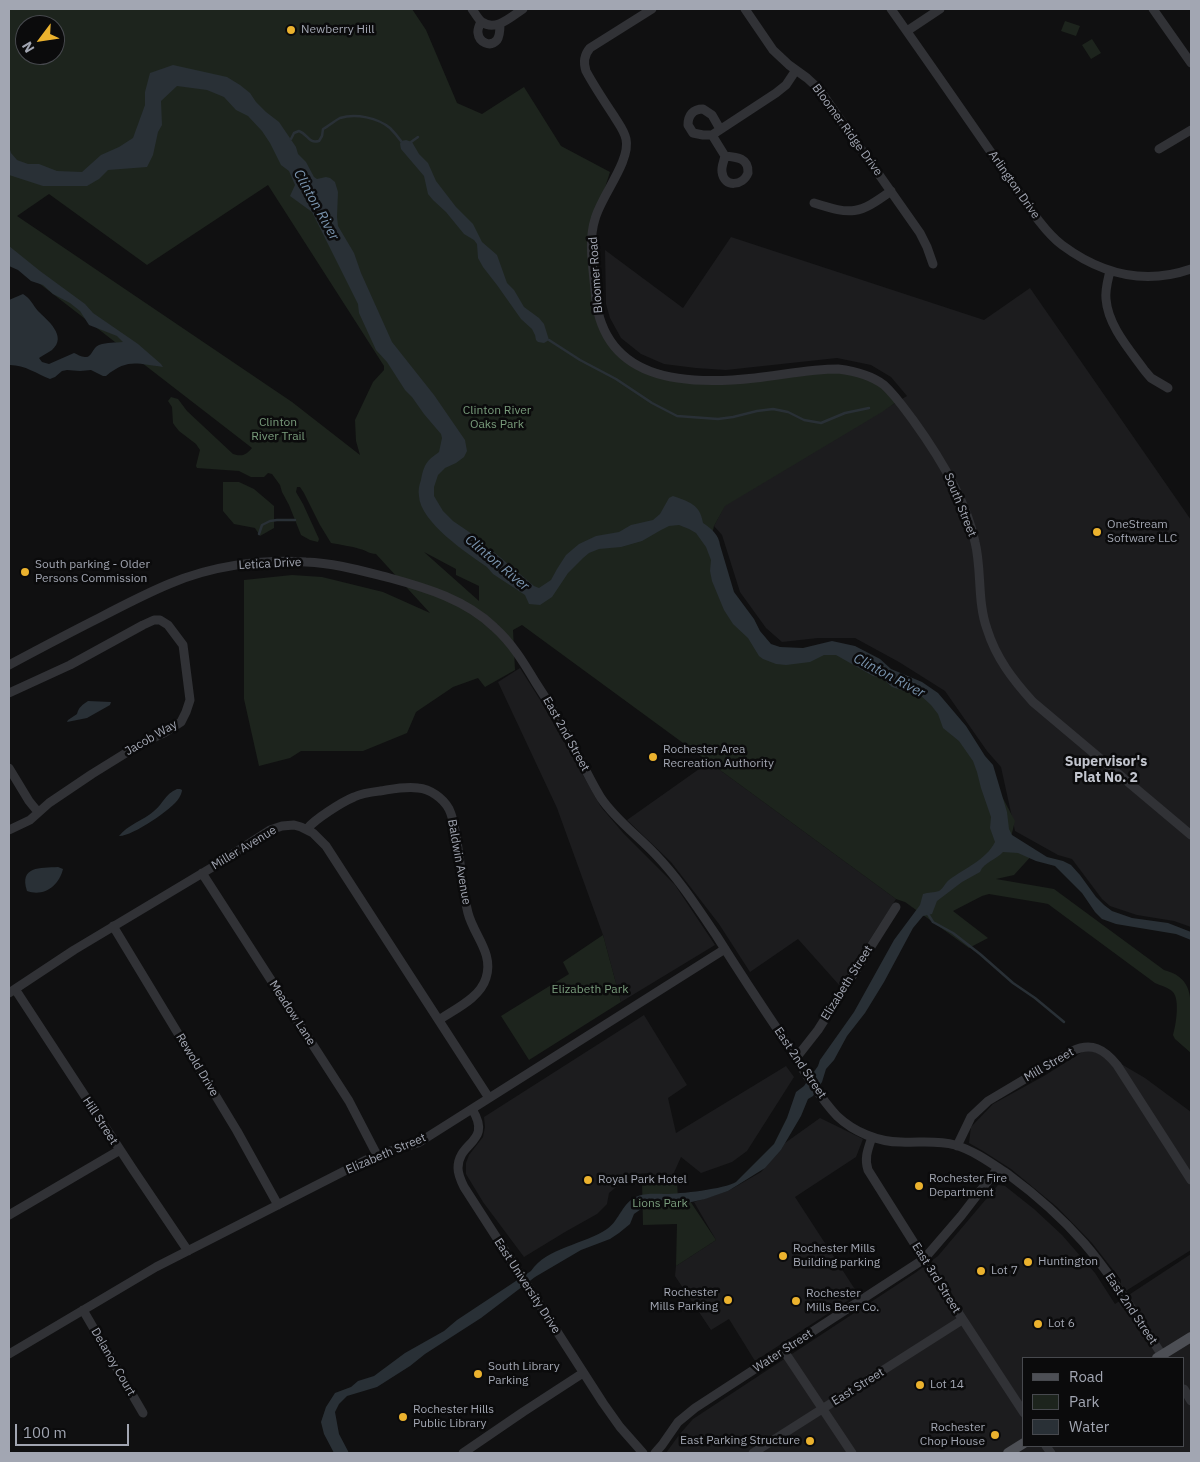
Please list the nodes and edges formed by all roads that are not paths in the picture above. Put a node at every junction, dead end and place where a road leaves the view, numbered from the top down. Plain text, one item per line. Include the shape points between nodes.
1 (472, 9) edge
2 (523, 9) edge
3 (652, 9) edge
4 (745, 9) edge
5 (891, 9) edge
6 (940, 9) edge
7 (1153, 9) edge
8 (481, 21) junction
9 (500, 24) junction
10 (907, 31) junction
11 (1191, 63) edge
12 (796, 70) junction
13 (720, 129) junction
14 (1191, 130) edge
15 (712, 135) junction
16 (1159, 149) dead end
17 (725, 156) dead end
18 (891, 191) junction
19 (814, 203) dead end
20 (933, 264) dead end
21 (1191, 269) edge
22 (1110, 271) junction
23 (616, 350) joint
24 (1168, 388) dead end
25 (522, 661) joint
26 (9, 664) edge
27 (9, 693) edge
28 (9, 768) edge
29 (38, 812) junction
30 (307, 829) junction
31 (9, 830) edge
32 (1191, 836) edge
33 (202, 874) junction
34 (896, 907) dead end
35 (113, 926) junction
36 (725, 949) junction
37 (12, 991) edge
38 (438, 1020) junction
39 (796, 1058) junction
40 (489, 1098) junction
41 (472, 1109) junction
42 (872, 1137) junction
43 (957, 1146) junction
44 (120, 1150) junction
45 (378, 1155) junction
46 (998, 1168) junction
47 (1191, 1180) edge
48 (278, 1205) junction
49 (9, 1215) edge
50 (188, 1252) junction
51 (924, 1259) junction
52 (83, 1310) junction
53 (962, 1320) junction
54 (1191, 1337) edge
55 (784, 1351) junction
56 (9, 1354) edge
57 (1161, 1357) edge
58 (583, 1373) junction
59 (822, 1409) junction
60 (1022, 1410) edge
61 (143, 1413) dead end
62 (1022, 1445) edge
63 (463, 1453) edge
64 (643, 1453) edge
65 (655, 1453) edge
66 (753, 1453) edge
67 (852, 1453) edge
68 (1008, 1453) edge

1 - 8 street
2 - 9 street
3 - 23 street, Bloomer Road via 590,48 584,60 590,78 627,141 620,166 594,219 592,236 597,312 604,332
4 - 12 street, Bloomer Ridge Drive via 773,50
5 - 10 street, Arlington Drive
6 - 10 street
7 - 11 street
8 - 9 street via 490,25
8 - 9 street via 478,35 489,44 498,39
10 - 22 street, Arlington Drive via 1052,237 1076,255
12 - 13 street via 776,93
12 - 18 street, Bloomer Ridge Drive via 819,90
13 - 15 street
13 - 15 street via 708,111 699,109 691,113 688,125 691,131 698,135
14 - 16 street
15 - 17 street
18 - 19 street via 855,211 845,212
18 - 20 street, Bloomer Ridge Drive via 920,233
21 - 22 street, Arlington Drive via 1154,276 1130,276
22 - 24 street via 1106,297 1113,325 1151,378
23 - 32 street, South Street via 645,369 690,379 733,380 838,368 864,374 883,385 902,405 931,446 960,500 975,540 983,616 1004,666 1033,702
25 - 26 street, Letica Drive via 496,628 445,596 352,568 275,562 223,568 170,583
25 - 36 street, East 2nd Street via 601,798 676,878
27 - 29 street, Jacob Way via 154,620 168,625 183,645 190,700 181,722 100,769
28 - 29 street
29 - 31 street, Jacob Way via 30,820
30 - 33 street, Miller Avenue via 294,825 277,827
30 - 38 street via 326,846
30 - 38 street, Baldwin Avenue via 353,797 371,792 419,788 440,798 449,808 468,913 488,964 486,979 478,992
33 - 35 street, Miller Avenue
33 - 45 street, Meadow Lane via 349,1101
34 - 39 street, Elizabeth Street via 818,1030
35 - 37 street, Miller Avenue
35 - 48 street, Rewold Drive
36 - 39 street, East 2nd Street
36 - 40 street, Elizabeth Street
37 - 44 street, Hill Street
38 - 40 street
39 - 42 street, East 2nd Street via 835,1114 852,1128
40 - 41 street, Elizabeth Street
41 - 45 street, Elizabeth Street via 418,1143
41 - 58 street, East University Drive via 479,1129 462,1156 458,1169 460,1177 468,1196
42 - 43 street, East 2nd Street via 894,1142
42 - 51 street, East 3rd Street via 866,1156 868,1170
43 - 46 street, East 2nd Street
43 - 47 street, Mill Street via 971,1117 988,1101 1072,1051 1092,1047 1104,1052 1117,1065
44 - 49 street
44 - 50 street, Hill Street
45 - 48 street, Elizabeth Street
46 - 51 street, Water Street
46 - 57 street, East 2nd Street via 1046,1205 1084,1243 1111,1278
48 - 50 street, Elizabeth Street
50 - 52 street, Elizabeth Street
51 - 53 street, East 3rd Street
51 - 55 street, Water Street
52 - 56 street, Elizabeth Street
52 - 61 street, Delanoy Court
53 - 59 street, East Street
53 - 60 street, East 3rd Street
54 - 57 main road
55 - 59 street
55 - 65 street, Water Street via 686,1414
58 - 63 street
58 - 64 street, East University Drive via 612,1417
59 - 66 street, East Street
59 - 67 street
62 - 68 main road

